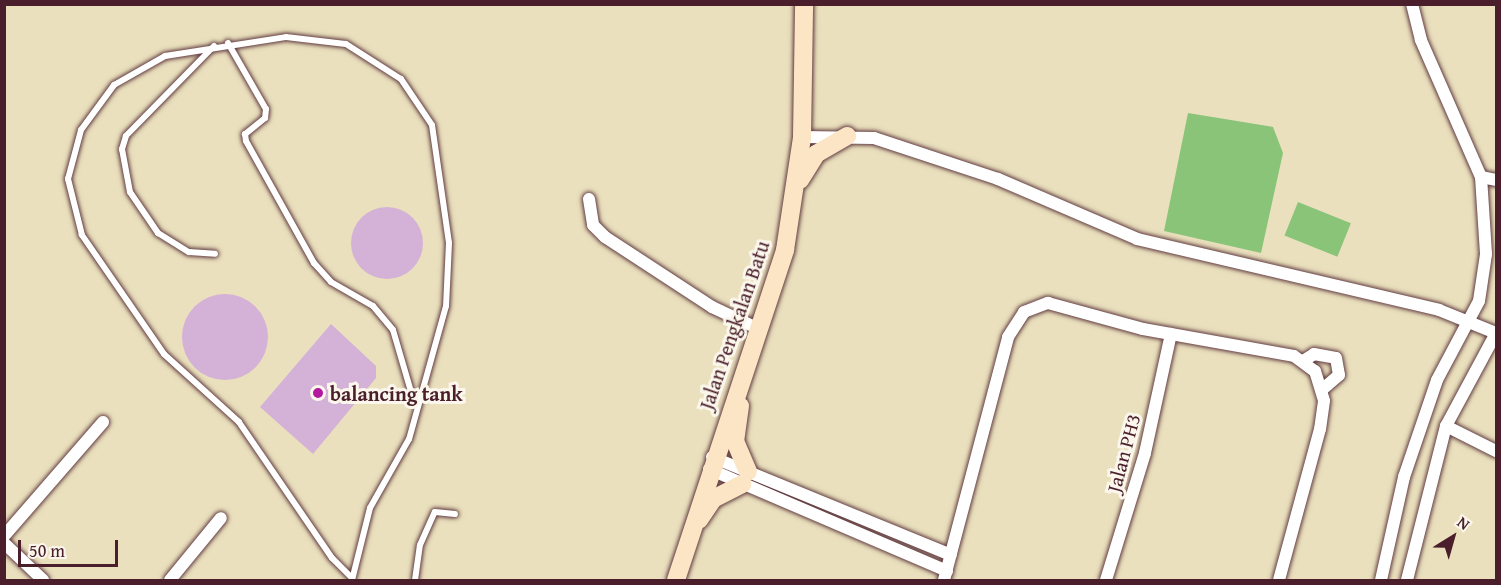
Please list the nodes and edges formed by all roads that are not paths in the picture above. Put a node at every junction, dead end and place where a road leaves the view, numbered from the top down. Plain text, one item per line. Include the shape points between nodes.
1 (804, 4) edge
2 (1412, 4) edge
3 (228, 43) junction
4 (214, 46) junction
5 (847, 136) junction
6 (802, 137) junction
7 (1481, 177) junction
8 (1497, 180) edge
9 (795, 196) junction
10 (589, 199) dead end
11 (215, 254) dead end
12 (1469, 321) junction
13 (760, 330) junction
14 (1496, 333) edge
15 (1171, 334) junction
16 (1303, 361) junction
17 (744, 374) junction
18 (1322, 390) junction
19 (415, 402) junction
20 (103, 422) dead end
21 (1446, 426) junction
22 (1497, 451) edge
23 (711, 463) junction
24 (745, 478) junction
25 (777, 483) junction
26 (771, 496) junction
27 (812, 498) junction
28 (807, 512) junction
29 (455, 514) dead end
30 (221, 518) dead end
31 (4, 536) edge
32 (687, 537) junction
33 (4, 543) edge
34 (951, 555) junction
35 (946, 576) edge
36 (352, 579) edge
37 (43, 580) edge
38 (170, 580) edge
39 (415, 580) edge
40 (676, 580) edge
41 (1106, 580) edge
42 (1279, 580) edge
43 (1381, 580) edge
44 (1407, 580) edge

1 - 6 main road, Jalan Pengkalan Batu
2 - 7 street via 1421,40
3 - 4 lane
3 - 19 lane via 266,109 265,118 245,134 246,141 314,263 331,282 373,306 393,330
3 - 19 lane via 286,37 346,44 383,63 422,106 432,125 449,271 440,336
4 - 11 lane via 126,136 122,149 130,192 158,233 189,252
4 - 36 lane via 139,68 94,106 72,154 68,179 73,209 82,235 164,354 239,422 332,558
5 - 6 street
5 - 9 main road via 816,154
5 - 12 street via 874,138 998,179 1137,239
6 - 9 main road, Jalan Pengkalan Batu
7 - 8 street
7 - 12 street via 1485,282
9 - 13 main road, Jalan Pengkalan Batu
10 - 13 street via 593,225 605,237 712,307
12 - 14 street
12 - 43 street via 1437,380 1420,428
13 - 17 main road, Jalan Pengkalan Batu
14 - 21 street
15 - 16 street
15 - 34 street via 1048,303 1024,312 1008,337
15 - 41 street, Jalan PH3 via 1145,453
16 - 18 street
16 - 18 street via 1314,354 1336,358 1339,375
17 - 23 main road, Jalan Pengkalan Batu
17 - 24 main road via 735,441
18 - 42 street via 1320,429
19 - 36 lane via 409,439 370,508
20 - 31 street
21 - 22 street
21 - 44 street
23 - 24 street
23 - 32 main road, Jalan Pengkalan Batu
24 - 25 street
24 - 26 street
24 - 32 main road via 713,499
25 - 26 street
25 - 27 street
26 - 28 street
27 - 28 street
27 - 34 street
28 - 35 street
29 - 39 lane via 435,512 420,545
30 - 38 street
32 - 40 main road, Jalan Pengkalan Batu
33 - 37 street
34 - 35 street

